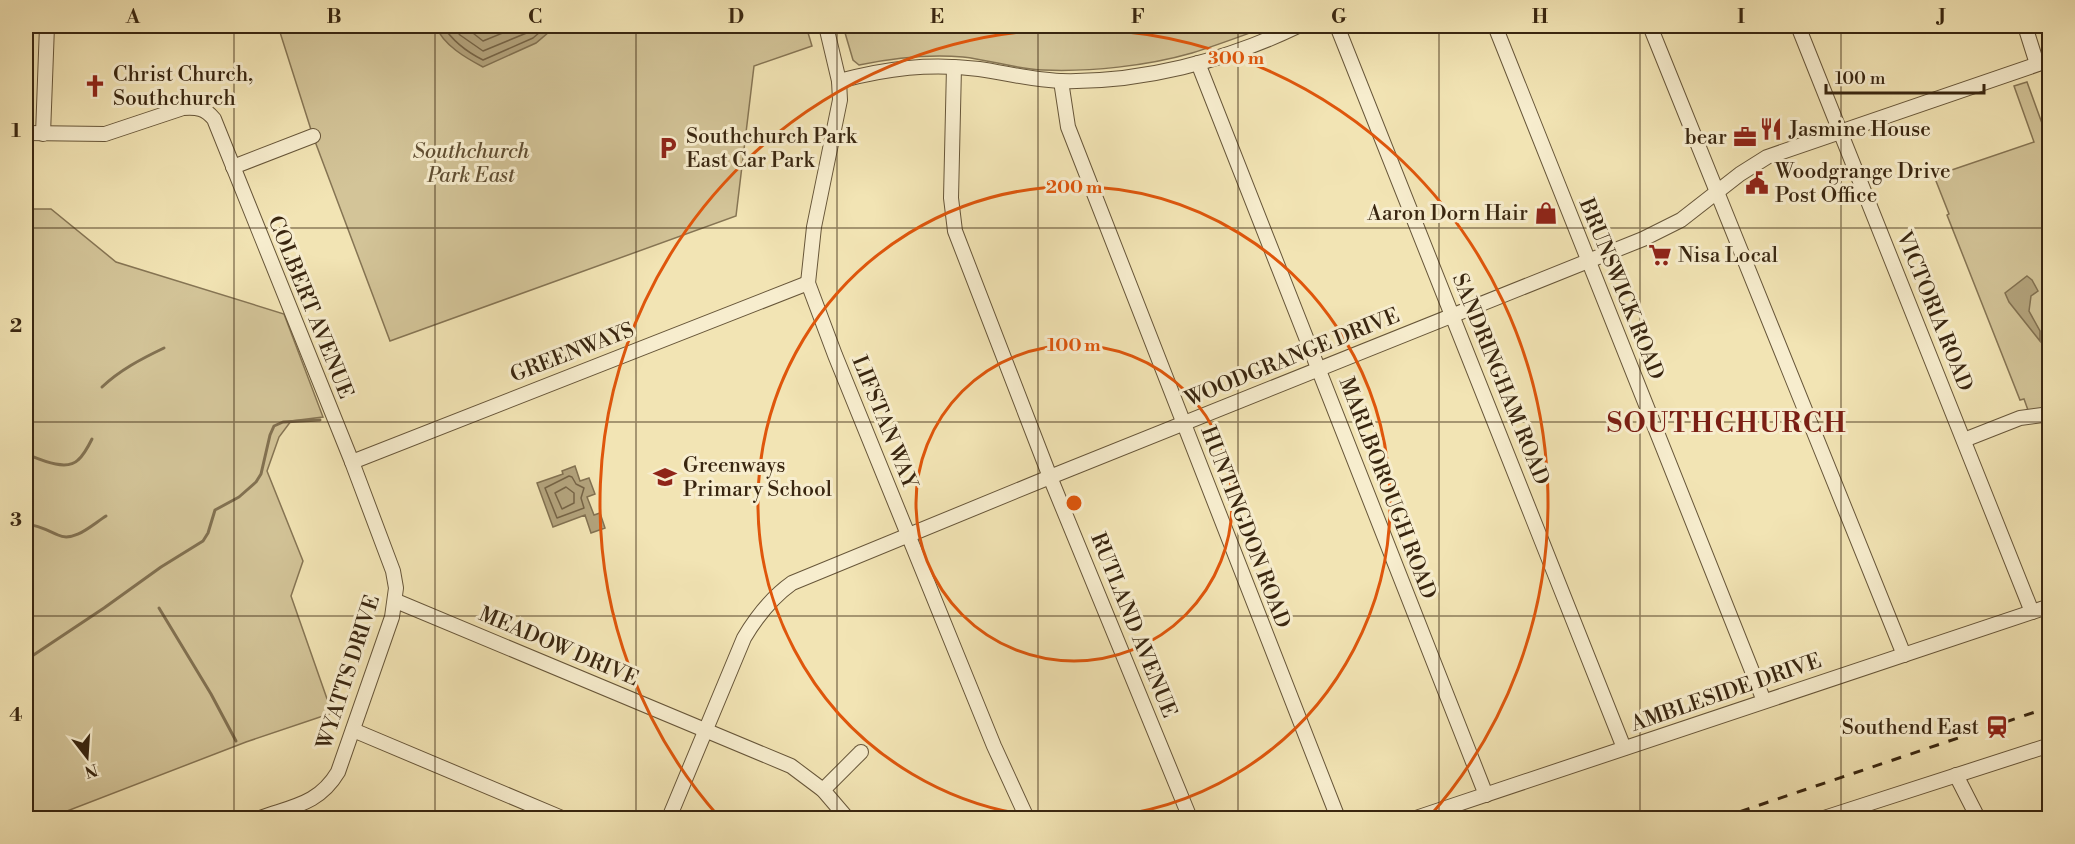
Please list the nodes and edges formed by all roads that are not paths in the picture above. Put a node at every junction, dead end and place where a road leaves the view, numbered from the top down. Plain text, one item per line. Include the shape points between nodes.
1 (47, 26) edge
2 (826, 26) edge
3 (1298, 26) edge
4 (1337, 26) edge
5 (1495, 26) edge
6 (1650, 26) edge
7 (1798, 26) edge
8 (2025, 26) edge
9 (2043, 62) edge
10 (1198, 63) junction
11 (954, 67) junction
12 (839, 81) junction
13 (1061, 81) junction
14 (1840, 131) junction
15 (26, 133) edge
16 (43, 134) junction
17 (313, 136) dead end
18 (233, 167) junction
19 (1717, 193) junction
20 (1589, 260) junction
21 (808, 283) junction
22 (1453, 315) junction
23 (1318, 369) junction
24 (2049, 414) edge
25 (1184, 423) junction
26 (1964, 440) junction
27 (352, 462) junction
28 (1050, 477) junction
29 (909, 535) junction
30 (396, 601) junction
31 (2049, 606) edge
32 (2032, 612) junction
33 (1904, 655) junction
34 (1764, 701) junction
35 (353, 730) junction
36 (706, 730) junction
37 (2049, 745) edge
38 (1624, 748) junction
39 (861, 752) dead end
40 (1956, 775) junction
41 (823, 790) junction
42 (1486, 795) junction
43 (260, 819) edge
44 (562, 819) edge
45 (669, 819) edge
46 (847, 819) edge
47 (1027, 819) edge
48 (1190, 819) edge
49 (1338, 819) edge
50 (1416, 819) edge
51 (1824, 819) edge
52 (1978, 819) edge

1 - 16 street
2 - 12 street, LIFSTAN WAY
3 - 10 street
4 - 22 street, SANDRINGHAM ROAD
5 - 20 street, BRUNSWICK ROAD
6 - 19 street
7 - 14 street, VICTORIA ROAD
8 - 9 street
9 - 14 street, WOODGRANGE DRIVE
10 - 13 street via 1111,79
10 - 23 street, MARLBOROUGH ROAD
11 - 12 street via 897,68
11 - 13 street
11 - 28 street, RUTLAND AVENUE via 951,198 955,231
12 - 21 street, LIFSTAN WAY via 840,100 814,227
13 - 25 street, HUNTINGDON ROAD via 1068,127
14 - 19 street, WOODGRANGE DRIVE via 1767,157
14 - 26 street, VICTORIA ROAD
15 - 16 street, COLBERT AVENUE
16 - 18 street, COLBERT AVENUE via 105,134 193,107 205,110 214,119
17 - 18 street
18 - 27 street, COLBERT AVENUE
19 - 20 street, WOODGRANGE DRIVE via 1669,227
19 - 33 street
20 - 22 street, WOODGRANGE DRIVE
20 - 34 street, BRUNSWICK ROAD
21 - 27 street, GREENWAYS
21 - 29 street, LIFSTAN WAY
22 - 23 street, WOODGRANGE DRIVE
22 - 38 street, SANDRINGHAM ROAD
23 - 25 street, WOODGRANGE DRIVE
23 - 42 street, MARLBOROUGH ROAD
24 - 26 street via 2020,418
25 - 28 street, WOODGRANGE DRIVE
25 - 49 street, HUNTINGDON ROAD
26 - 32 street, VICTORIA ROAD
27 - 30 street, WYATTS DRIVE via 393,572
28 - 29 street, WOODGRANGE DRIVE
28 - 48 street, RUTLAND AVENUE
29 - 36 street, WOODGRANGE DRIVE via 792,583 770,602 744,638
29 - 47 street, LIFSTAN WAY
30 - 35 street, WYATTS DRIVE
30 - 36 street, MEADOW DRIVE
31 - 32 street, AMBLESIDE DRIVE
32 - 33 street, AMBLESIDE DRIVE
33 - 34 street, AMBLESIDE DRIVE
34 - 38 street, AMBLESIDE DRIVE
35 - 43 street, WYATTS DRIVE via 338,772 321,794
35 - 44 street
36 - 41 street, MEADOW DRIVE via 791,766
36 - 45 street, WOODGRANGE DRIVE
37 - 40 street
38 - 42 street, AMBLESIDE DRIVE
39 - 41 street
40 - 51 street
40 - 52 street
41 - 46 street, MEADOW DRIVE
42 - 50 street, AMBLESIDE DRIVE

